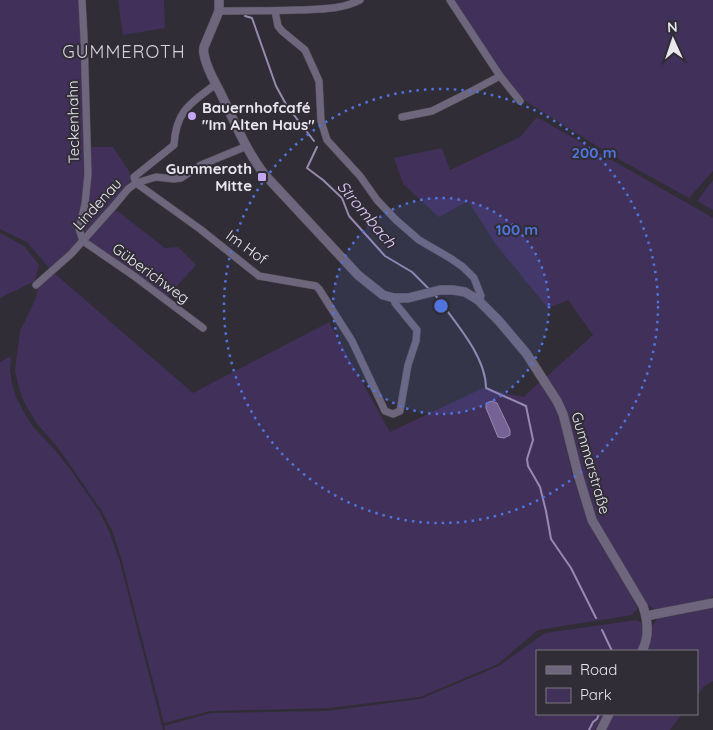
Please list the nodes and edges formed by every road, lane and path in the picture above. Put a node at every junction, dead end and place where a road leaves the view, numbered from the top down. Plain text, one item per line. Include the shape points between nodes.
1 (82, 0) edge
2 (219, 0) edge
3 (360, 0) edge
4 (450, 0) edge
5 (219, 11) junction
6 (275, 11) junction
7 (500, 76) junction
8 (216, 84) junction
9 (520, 101) dead end
10 (402, 117) dead end
11 (247, 146) junction
12 (136, 183) junction
13 (83, 241) junction
14 (36, 285) dead end
15 (394, 298) junction
16 (478, 300) junction
17 (203, 328) dead end
18 (713, 603) edge
19 (646, 616) junction
20 (642, 650) edge
21 (608, 715) edge
22 (601, 730) edge

1 - 13 street, Teckenhahn via 88,174 79,229
2 - 5 street
3 - 6 street via 338,8
4 - 7 street
5 - 6 street
5 - 8 street via 203,52
6 - 16 street via 278,26 305,50 319,81 321,121 327,140 396,220 419,240 463,266 474,278 481,296
7 - 9 street
7 - 10 street via 432,111
8 - 11 street
8 - 12 street via 184,110 174,133 174,145 134,177
11 - 12 street, Lindenau via 181,178 156,178
11 - 15 street via 264,174 358,275 383,295
12 - 13 street, Lindenau
12 - 15 street, Im Hof via 259,276 316,286 352,341 385,411 393,414 400,411 417,330 395,304
13 - 14 street, Lindenau
13 - 17 street, Güberichweg
15 - 16 street, Gummarstraße via 452,290 465,292
16 - 19 street, Gummarstraße via 526,353 557,401 592,520
18 - 19 street
19 - 20 street via 648,629
21 - 22 street

